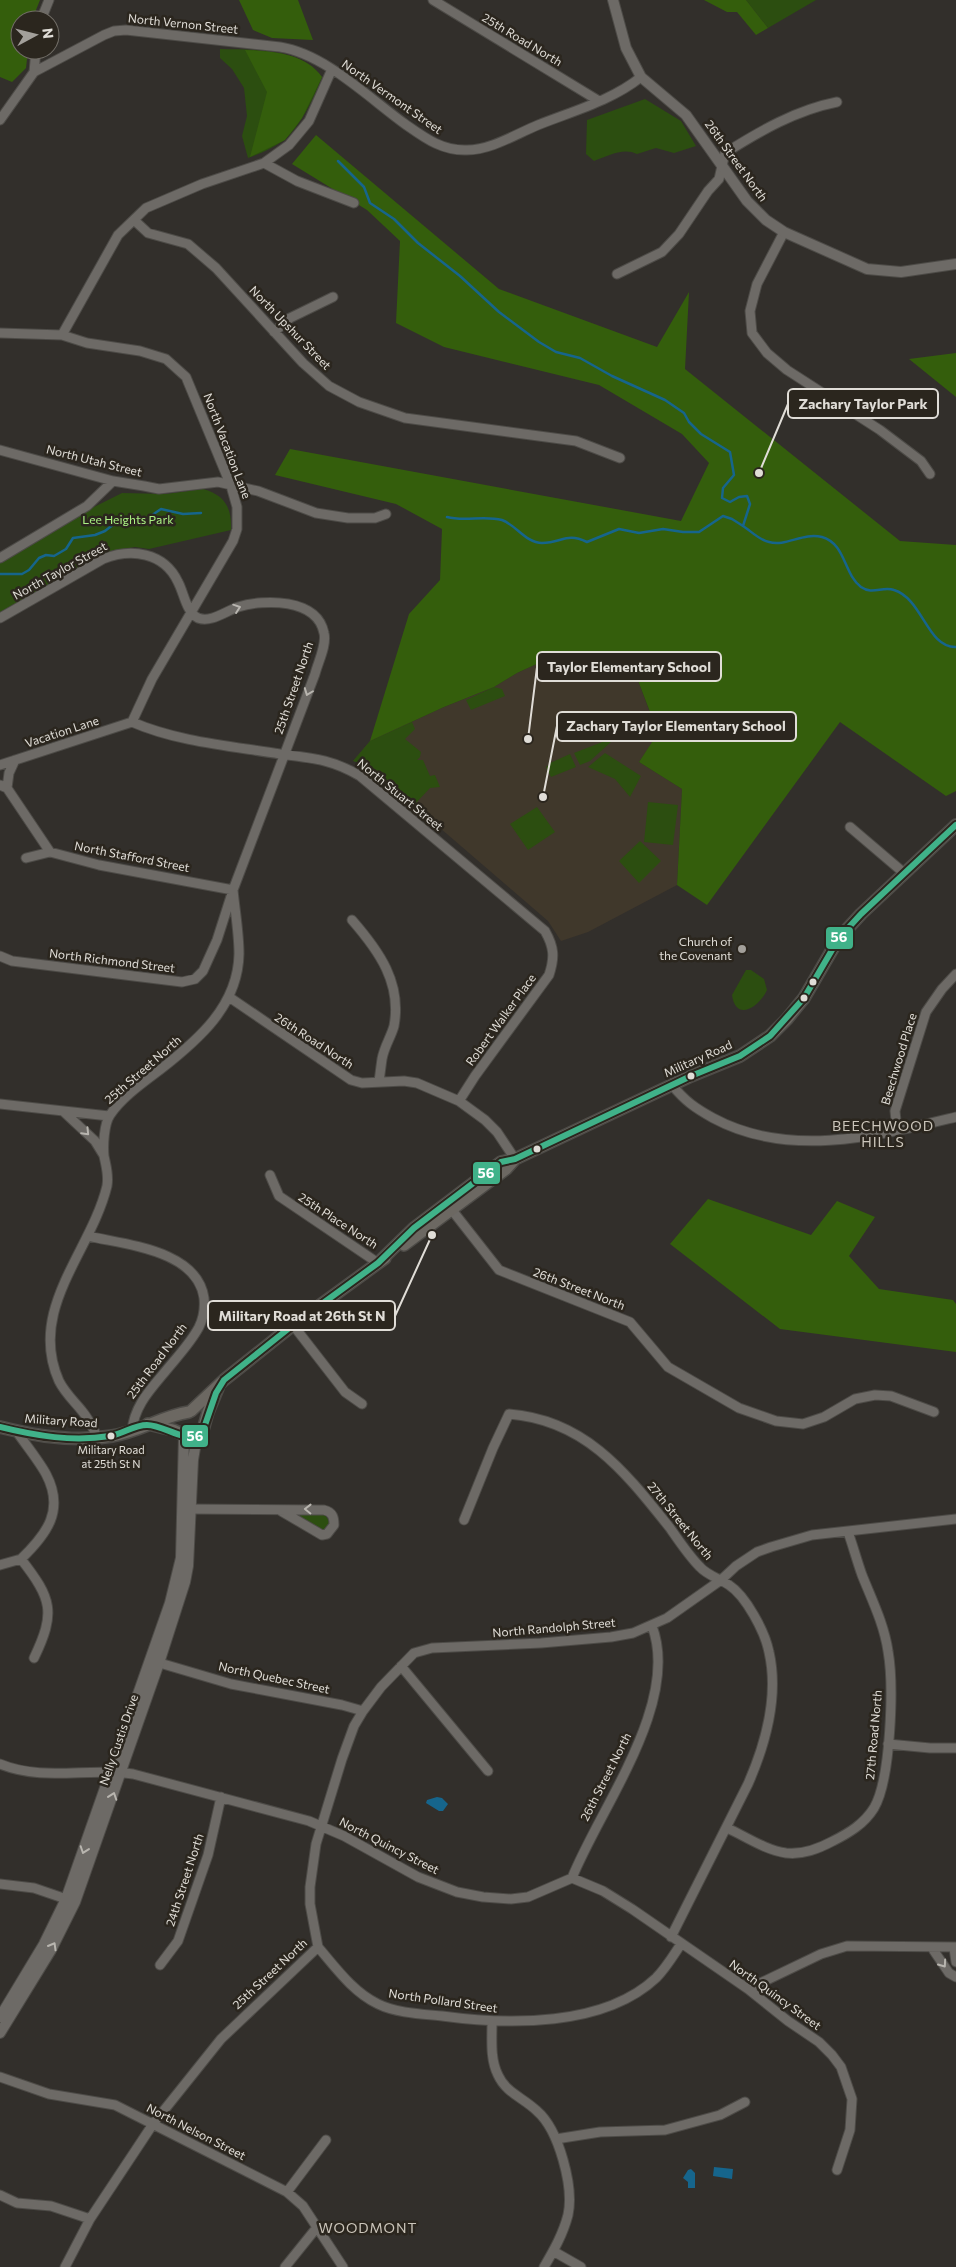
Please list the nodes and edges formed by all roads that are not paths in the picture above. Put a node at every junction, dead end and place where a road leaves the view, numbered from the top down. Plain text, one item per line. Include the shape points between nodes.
1 (433, 0) edge
2 (613, 0) edge
3 (35, 60) edge
4 (332, 69) junction
5 (34, 72) junction
6 (641, 77) junction
7 (599, 101) junction
8 (837, 102) dead end
9 (0, 120) edge
10 (264, 163) junction
11 (722, 165) junction
12 (354, 203) dead end
13 (134, 220) junction
14 (784, 232) junction
15 (956, 264) edge
16 (617, 274) dead end
17 (333, 296) dead end
18 (274, 332) junction
19 (0, 333) edge
20 (62, 335) junction
21 (0, 450) edge
22 (620, 458) dead end
23 (930, 474) dead end
24 (113, 481) junction
25 (231, 486) junction
26 (386, 514) dead end
27 (0, 558) edge
28 (192, 613) junction
29 (0, 618) edge
30 (132, 722) junction
31 (284, 754) junction
32 (15, 760) junction
33 (0, 765) edge
34 (3, 787) edge
35 (956, 825) edge
36 (850, 827) dead end
37 (50, 852) junction
38 (26, 858) dead end
39 (904, 874) junction
40 (233, 890) junction
41 (352, 920) dead end
42 (222, 928) joint
43 (553, 950) joint
44 (0, 956) edge
45 (956, 974) edge
46 (229, 998) junction
47 (379, 1082) junction
48 (672, 1084) junction
49 (459, 1101) junction
50 (0, 1104) edge
51 (64, 1112) junction
52 (109, 1116) junction
53 (956, 1117) edge
54 (897, 1130) junction
55 (104, 1155) junction
56 (515, 1159) junction
57 (270, 1175) dead end
58 (449, 1206) junction
59 (88, 1236) junction
60 (378, 1263) junction
61 (293, 1325) junction
62 (218, 1386) junction
63 (362, 1404) dead end
64 (190, 1411) junction
65 (934, 1412) dead end
66 (205, 1420) junction
67 (148, 1424) junction
68 (0, 1427) edge
69 (132, 1431) junction
70 (17, 1432) junction
71 (184, 1434) junction
72 (197, 1436) junction
73 (98, 1438) junction
74 (187, 1509) junction
75 (281, 1511) junction
76 (956, 1519) edge
77 (464, 1520) dead end
78 (848, 1532) junction
79 (21, 1559) junction
80 (0, 1565) edge
81 (721, 1580) junction
82 (652, 1626) junction
83 (34, 1658) dead end
84 (155, 1661) junction
85 (401, 1666) junction
86 (363, 1711) junction
87 (888, 1744) junction
88 (956, 1748) edge
89 (0, 1764) edge
90 (488, 1771) dead end
91 (117, 1772) junction
92 (221, 1797) junction
93 (321, 1826) junction
94 (727, 1828) junction
95 (572, 1878) junction
96 (0, 1884) edge
97 (71, 1901) junction
98 (671, 1937) junction
99 (681, 1944) junction
100 (318, 1947) junction
101 (932, 1948) junction
102 (955, 1948) edge
103 (956, 1962) edge
104 (160, 1965) dead end
105 (956, 1977) edge
106 (748, 1989) junction
107 (0, 2017) edge
108 (492, 2022) junction
109 (0, 2033) edge
110 (0, 2078) edge
111 (745, 2102) dead end
112 (153, 2124) junction
113 (556, 2139) junction
114 (326, 2140) dead end
115 (837, 2170) dead end
116 (287, 2192) junction
117 (0, 2195) edge
118 (90, 2219) junction
119 (318, 2226) junction
120 (554, 2251) junction
121 (65, 2267) edge
122 (285, 2267) edge
123 (343, 2267) edge
124 (544, 2267) edge
125 (580, 2267) edge

1 - 7 street, 25th Road North
2 - 6 street, 26th Street North via 626,48
3 - 5 street
4 - 5 street, North Vernon Street via 290,48 126,30 114,31
4 - 7 street, North Vermont Street via 431,142 458,150 487,146
4 - 10 street, North Vermont Street via 309,121 289,145
5 - 9 street, North Vernon Street
6 - 7 street, North Vermont Street
6 - 11 street, 26th Street North via 686,115
8 - 11 street via 816,106 761,131 725,153
10 - 12 street via 297,181
10 - 13 street, North Vermont Street via 146,208
11 - 14 street, 26th Street North via 746,201
11 - 16 street via 719,179 662,252
13 - 18 street, North Upshur Street via 148,233 188,244 216,268
13 - 20 street, North Vermont Street via 118,235
14 - 15 street, 26th Street North via 867,269 912,271
14 - 23 street via 757,284 750,311 752,333 767,353 788,370 921,460
17 - 18 street via 290,318
18 - 22 street, North Upshur Street via 303,364 329,386 359,402 405,418 576,441
19 - 20 street
20 - 25 street, North Vacation Lane via 166,359 186,377
21 - 24 street, North Utah Street
24 - 25 street, North Utah Street via 159,488 218,482
24 - 27 street via 87,506
25 - 26 street, North Utah Street via 258,491 316,514 348,518 375,518
25 - 28 street, North Vacation Lane via 237,508 237,529
28 - 29 street, North Taylor Street via 178,582 166,566 154,557 126,552 103,559
28 - 30 street, North Vacation Lane via 152,679
28 -> 31 street, 25th Street North via 208,619 238,607 272,602 301,608 317,618 324,634 323,648
30 - 31 street, North Stuart Street via 157,733
30 - 32 street, Vacation Lane
31 - 40 street, 25th Street North
31 - 43 street, North Stuart Street via 327,760 360,776 545,931
32 - 33 street, Vacation Lane
32 - 34 street
34 - 37 street
35 - 39 main road, Military Road
36 - 39 street
37 - 38 street, North Stafford Street
37 - 40 street, North Stafford Street via 99,865
39 - 48 main road, Military Road via 838,938 804,998 770,1036 740,1056
40 - 42 street, 25th Street North
40 - 46 street, 25th Street North via 239,955
41 - 47 street via 377,950 394,985 393,1028 382,1058
42 - 44 street, North Richmond Street via 203,971 195,979 182,982 12,961
43 - 49 street, Robert Walker Place via 554,961 549,975
45 - 54 street, Beechwood Place via 926,1012 895,1111
46 - 47 street, 26th Road North via 341,1075 362,1083
46 - 52 street, 25th Street North via 195,1042 120,1103
47 - 49 street, 26th Road North via 416,1083
48 - 54 street via 684,1100 698,1109 728,1126 756,1136 831,1141
48 - 56 main road, Military Road
49 - 56 street, 26th Road North via 497,1132
50 - 51 street
51 - 52 street
51 -> 55 street via 95,1141
52 - 55 street, 25th Street North
53 - 54 street
55 - 59 street, 25th Street North via 107,1186
56 - 58 main road, Military Road via 501,1162
57 - 60 street, 25th Place North via 279,1196 285,1201
58 - 60 main road, Military Road via 414,1228
58 - 65 street, 26th Street North via 499,1270 630,1322 668,1367 739,1408 776,1421 803,1424 824,1417 855,1399 875,1395 891,1396
59 - 69 street, 25th Road North via 176,1259 191,1271 203,1292 205,1303 198,1328 141,1402 133,1417
59 - 73 street, 25th Street North via 56,1301 50,1336 51,1354 60,1383
60 - 61 main road, Military Road
61 - 62 main road, Military Road
61 - 63 street via 345,1392
62 - 64 main road, Military Road
62 - 66 main road, Military Road
64 - 66 main road via 198,1410
64 - 67 main road, Military Road
64 - 71 main road via 184,1422
66 - 72 main road via 204,1430
67 - 69 main road, Military Road
67 - 71 main road
68 - 70 main road, Military Road
69 - 73 main road, Military Road
70 - 73 main road, Military Road
70 - 79 street via 46,1473 53,1493 54,1511 47,1531
71 - 72 main road via 192,1438
71 - 74 street, Nelly Custis Drive
72 - 74 street, Nelly Custis Drive
74 - 75 street
74 - 84 street, Nelly Custis Drive via 189,1550
75 -> 75 street via 322,1535 332,1530 334,1525 334,1518 328,1511
76 - 78 street, North Randolph Street
77 - 81 street, 27th Street North via 509,1414 532,1416 566,1430 605,1454 623,1470 701,1568
78 - 81 street, North Randolph Street via 812,1535 771,1547 743,1562
78 - 87 street, 27th Road North via 874,1600 888,1650 891,1684
79 - 80 street
79 - 83 street via 40,1584 48,1610 46,1633
81 - 82 street, North Randolph Street
81 - 94 street, 27th Street North via 736,1591 757,1622 769,1651 772,1689 768,1729 759,1759
82 - 85 street, North Randolph Street via 612,1637 487,1647 428,1648 414,1654
82 - 95 street, 26th Street North via 658,1647 653,1703 639,1744
84 - 86 street, North Quebec Street via 231,1684
84 - 91 street, Nelly Custis Drive
85 - 86 street, 25th Street North
85 - 90 street
86 - 93 street, 25th Street North via 354,1726
87 - 88 street
87 - 94 street, 27th Road North via 883,1784 873,1808 857,1827 837,1839 809,1852 784,1852
89 - 91 street, North Quincy Street via 30,1773
91 - 92 street, North Quincy Street
91 - 97 street, Nelly Custis Drive
92 - 93 street, North Quincy Street
92 - 104 street, 24th Street North via 208,1855 178,1941
93 - 95 street, North Quincy Street via 424,1880 474,1896 528,1897
93 - 100 street, 25th Street North via 310,1887
94 - 98 street, 27th Street North
95 - 98 street, North Quincy Street via 612,1896
96 - 97 street via 34,1888
97 - 107 street, Nelly Custis Drive
109 -> 97 street, Nelly Custis Drive via 51,1950
98 - 99 street, North Quincy Street
99 - 106 street, North Quincy Street
99 - 108 street, North Pollard Street via 655,1978 609,2006 574,2015
100 - 108 street, North Pollard Street via 347,1981 379,2005
100 - 112 street, 25th Street North via 221,2039
101 - 102 street
101 -> 105 street via 949,1973
101 - 106 street via 847,1946 821,1954
102 - 103 street
106 - 115 street, North Quincy Street via 825,2048 841,2067 852,2099 852,2117
108 - 113 street via 492,2053 498,2076 514,2095 538,2111
110 - 112 street, North Nelson Street via 49,2094 115,2104
111 - 113 street via 720,2115 666,2130 600,2132
112 - 116 street, North Nelson Street
112 - 118 street, 25th Street North
113 - 120 street via 570,2195 568,2214
114 - 116 street
116 - 119 street, North Nelson Street
117 - 118 street via 18,2203 51,2206
118 - 121 street, 25th Street North
119 - 122 street
119 - 123 street, North Nelson Street
120 - 124 street
120 - 125 street

